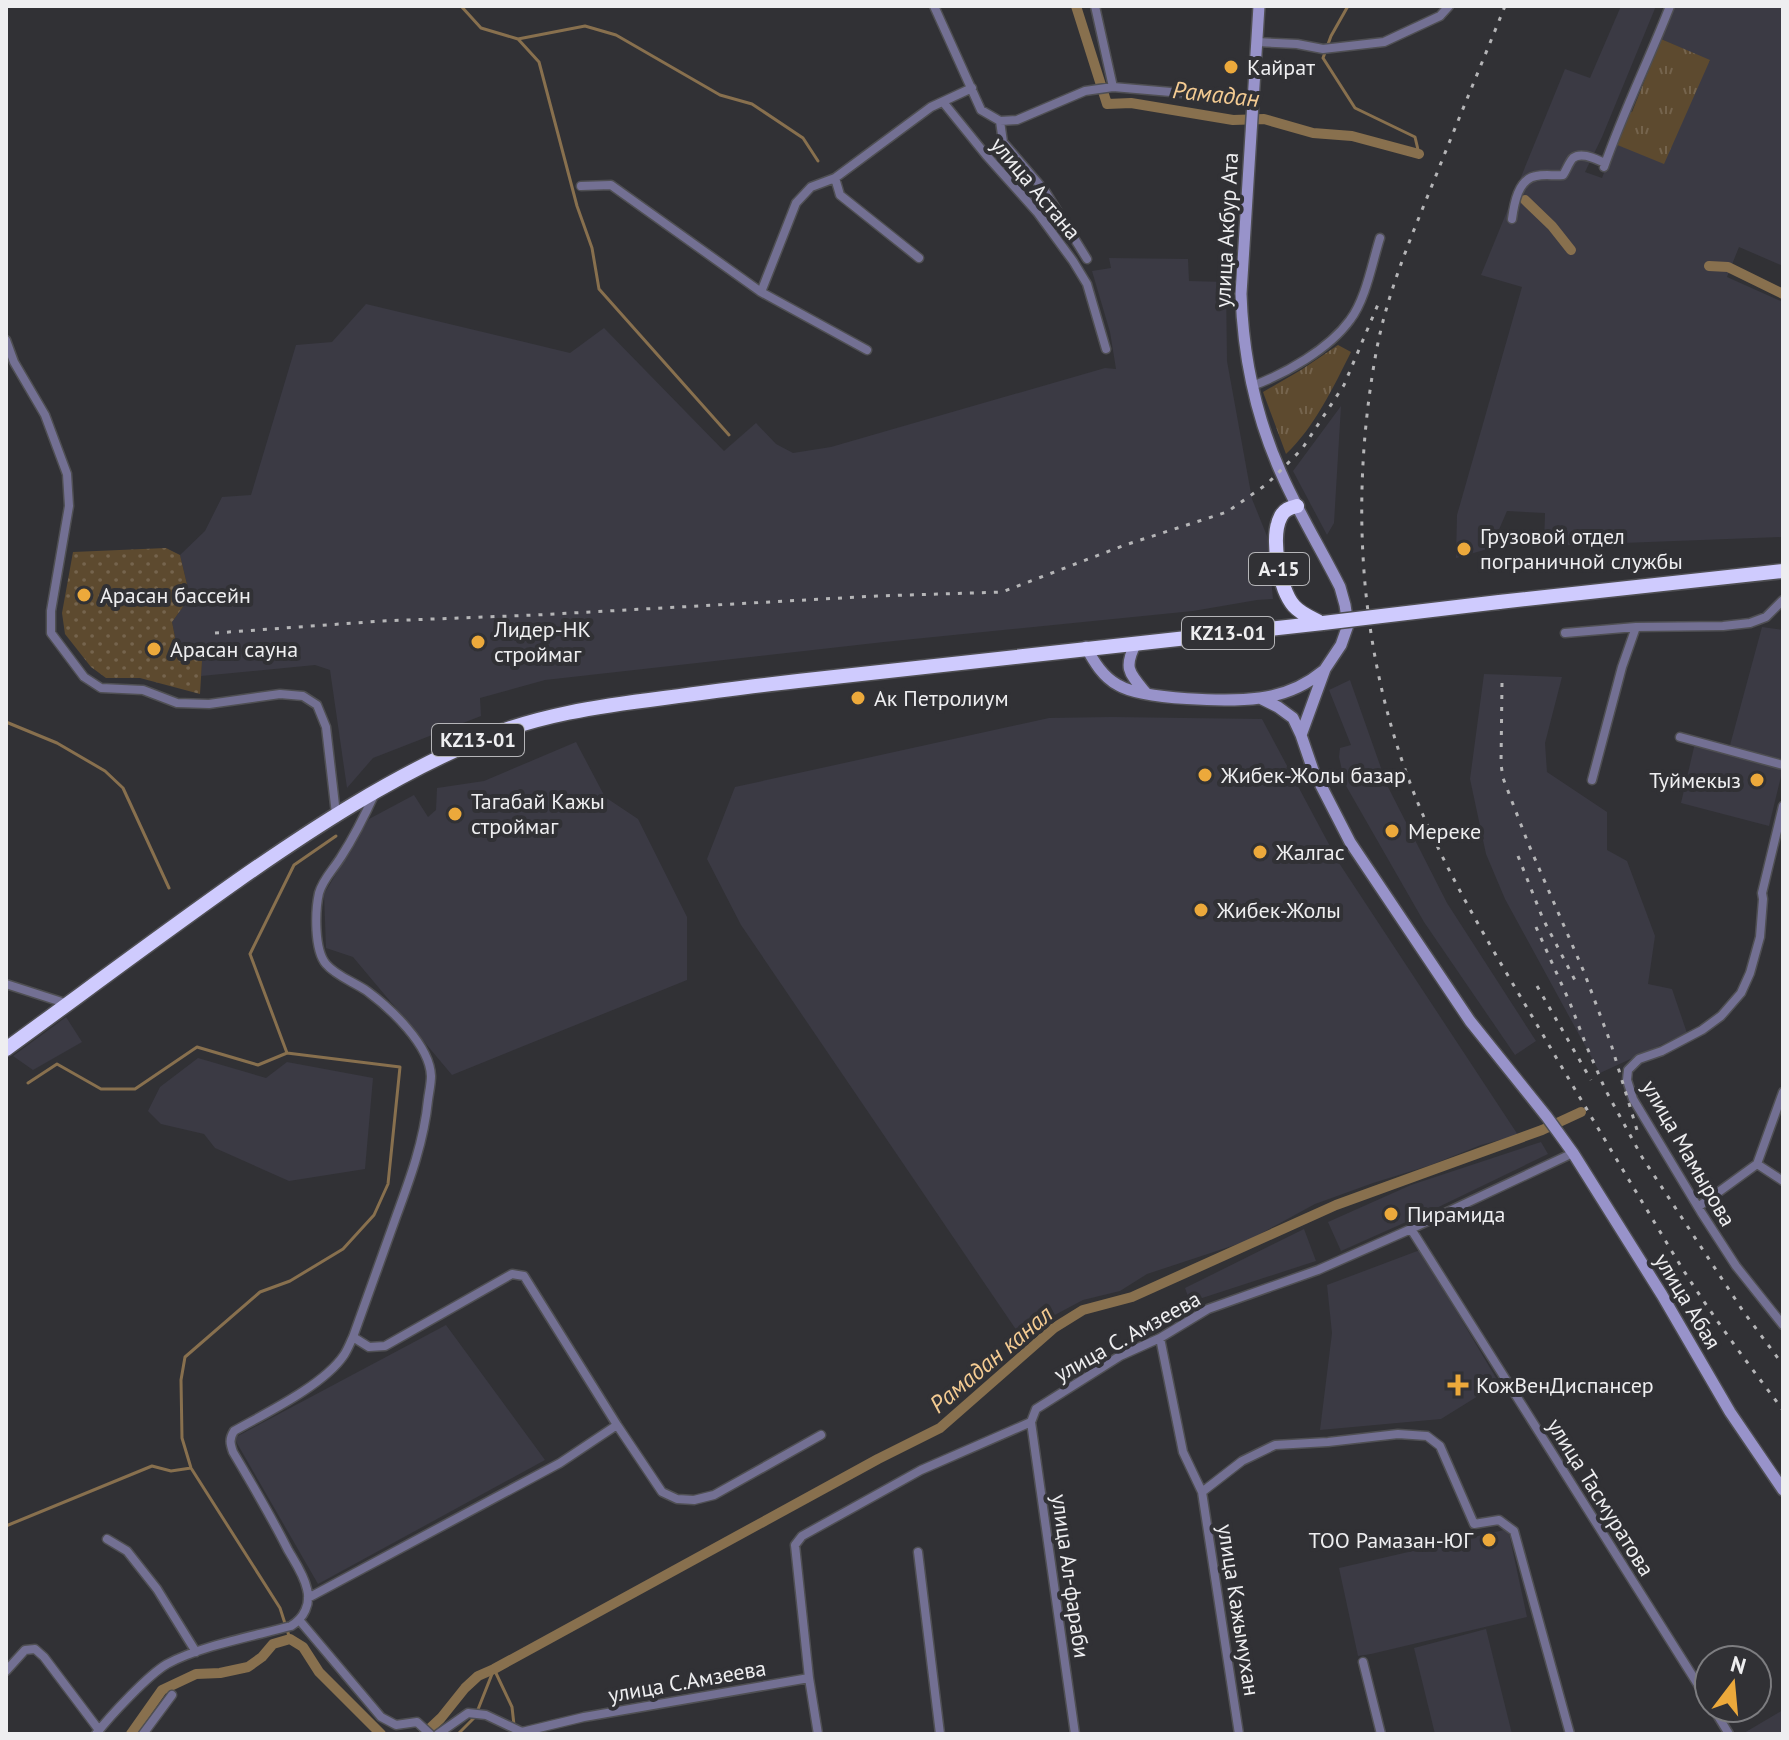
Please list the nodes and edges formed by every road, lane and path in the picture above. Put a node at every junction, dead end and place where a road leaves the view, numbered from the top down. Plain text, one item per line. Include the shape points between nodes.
1 (934, 6) edge
2 (1095, 6) edge
3 (1259, 6) edge
4 (1449, 6) edge
5 (1670, 6) edge
6 (1257, 42) junction
7 (1113, 87) junction
8 (972, 88) junction
9 (1252, 99) junction
10 (943, 102) junction
11 (1000, 121) junction
12 (835, 178) junction
13 (581, 186) dead end
14 (1512, 219) dead end
15 (1380, 238) dead end
16 (919, 258) dead end
17 (1087, 259) dead end
18 (761, 292) junction
19 (6, 340) edge
20 (1106, 349) dead end
21 (867, 350) dead end
22 (1252, 386) junction
23 (1297, 506) junction
24 (1783, 571) edge
25 (1783, 600) edge
26 (1322, 623) junction
27 (1636, 627) junction
28 (1565, 633) dead end
29 (1136, 643) junction
30 (1086, 647) junction
31 (1325, 669) junction
32 (1146, 693) junction
33 (1260, 698) junction
34 (1301, 735) junction
35 (1680, 737) dead end
36 (1783, 765) edge
37 (1592, 780) dead end
38 (376, 792) junction
39 (1783, 806) edge
40 (336, 814) junction
41 (6, 984) edge
42 (69, 1004) junction
43 (6, 1049) edge
44 (1782, 1097) edge
45 (1573, 1153) junction
46 (1757, 1164) junction
47 (1783, 1181) edge
48 (1698, 1207) junction
49 (1411, 1229) junction
50 (1783, 1325) edge
51 (353, 1337) junction
52 (1160, 1338) junction
53 (1031, 1422) junction
54 (617, 1425) junction
55 (821, 1435) dead end
56 (1783, 1490) edge
57 (1202, 1492) junction
58 (107, 1539) dead end
59 (918, 1552) dead end
60 (308, 1598) junction
61 (300, 1621) junction
62 (196, 1652) junction
63 (1363, 1662) dead end
64 (6, 1671) edge
65 (1693, 1677) edge
66 (809, 1678) junction
67 (172, 1695) dead end
68 (98, 1732) edge
69 (143, 1734) edge
70 (430, 1734) edge
71 (438, 1734) edge
72 (818, 1734) edge
73 (940, 1734) edge
74 (1075, 1734) edge
75 (1239, 1734) edge
76 (1381, 1734) edge
77 (1570, 1734) edge

1 - 8 street, улица Астана
2 - 7 street
3 - 6 main road, улица Акбур Ата
4 - 6 street via 1440,16 1384,42 1323,49
5 - 14 street via 1605,165 1577,156 1563,175 1529,178
6 - 9 main road, улица Акбур Ата
7 - 9 street, улица Астана
7 - 11 street, улица Астана via 1085,91 1017,120
8 - 10 street
8 - 11 street, улица Астана via 981,110
9 - 22 main road, улица Акбур Ата via 1241,294
10 - 12 street
10 - 20 street, улица Астана via 1073,261 1087,284
11 - 17 street, улица Астана via 1003,142 1045,191
12 - 16 street via 840,195
12 - 18 street via 811,187 796,203
13 - 18 street via 611,185
15 - 22 street via 1351,320 1327,344
18 - 21 street
19 - 40 street via 45,415 67,474 69,506 51,633 84,677 101,688 143,690 177,703 303,696 317,705 326,727
22 - 23 main road, улица Акбур Ата
23 - 26 highway, A-15 via 1280,517 1277,558 1289,599
23 - 31 main road, улица Акбур Ата via 1345,605 1348,625
24 - 26 highway, KZ13-01, bridge
25 - 27 street via 1766,617 1750,623
26 - 29 highway, KZ13-01
27 - 28 street
27 - 37 street
29 - 30 highway, KZ13-01
29 - 32 main road via 1129,670
30 - 32 main road via 1113,682
30 - 38 highway, KZ13-01 via 569,712 476,741
31 - 33 main road via 1289,691
31 - 34 main road, улица Акбур Ата
32 - 33 main road via 1204,700
33 - 34 main road via 1293,718
34 - 45 main road, улица Абая via 1350,842 1470,1021
35 - 36 street
38 - 40 highway, KZ13-01
38 - 51 street via 319,894 319,953 333,970 389,1008 420,1045 431,1074 416,1163
39 - 48 street, улица Мамырова via 1762,893 1760,937 1741,993 1721,1016 1639,1059 1626,1076 1633,1099
40 - 42 highway, KZ13-01
41 - 42 street
42 - 43 highway, KZ13-01
44 - 46 street
45 - 49 street, улица С. Амзеева
45 - 56 main road, улица Абая
46 - 47 street
46 - 48 street
48 - 50 street, улица Мамырова
49 - 52 street, улица С. Амзеева via 1318,1270 1208,1309
49 - 65 street, улица Тасмуратова
51 - 54 street via 369,1347 385,1346 512,1274 524,1276
51 - 60 street via 344,1355 310,1387 230,1436 233,1452 303,1577
52 - 53 street, улица С. Амзеева via 1120,1356 1036,1409
52 - 57 street, улица Кажымухан via 1183,1452
53 - 66 street, улица С. Амзеева via 921,1470 802,1536 795,1545
53 - 74 street, улица Ал-фараби
54 - 55 street via 662,1492 694,1500 714,1495
54 - 60 street via 560,1463
57 - 75 street, улица Кажымухан
57 - 77 street via 1242,1461 1275,1445 1427,1436 1440,1446 1474,1524 1499,1520 1514,1531
58 - 62 street via 127,1551 157,1589
59 - 73 street
60 - 61 street
61 - 62 street
61 - 70 street via 381,1717 396,1725 417,1722
62 - 68 street via 153,1673
63 - 76 street
64 - 68 street via 25,1650 35,1649
66 - 71 street, улица С.Амзеева via 522,1732 486,1715 468,1713
66 - 72 street
67 - 69 street

